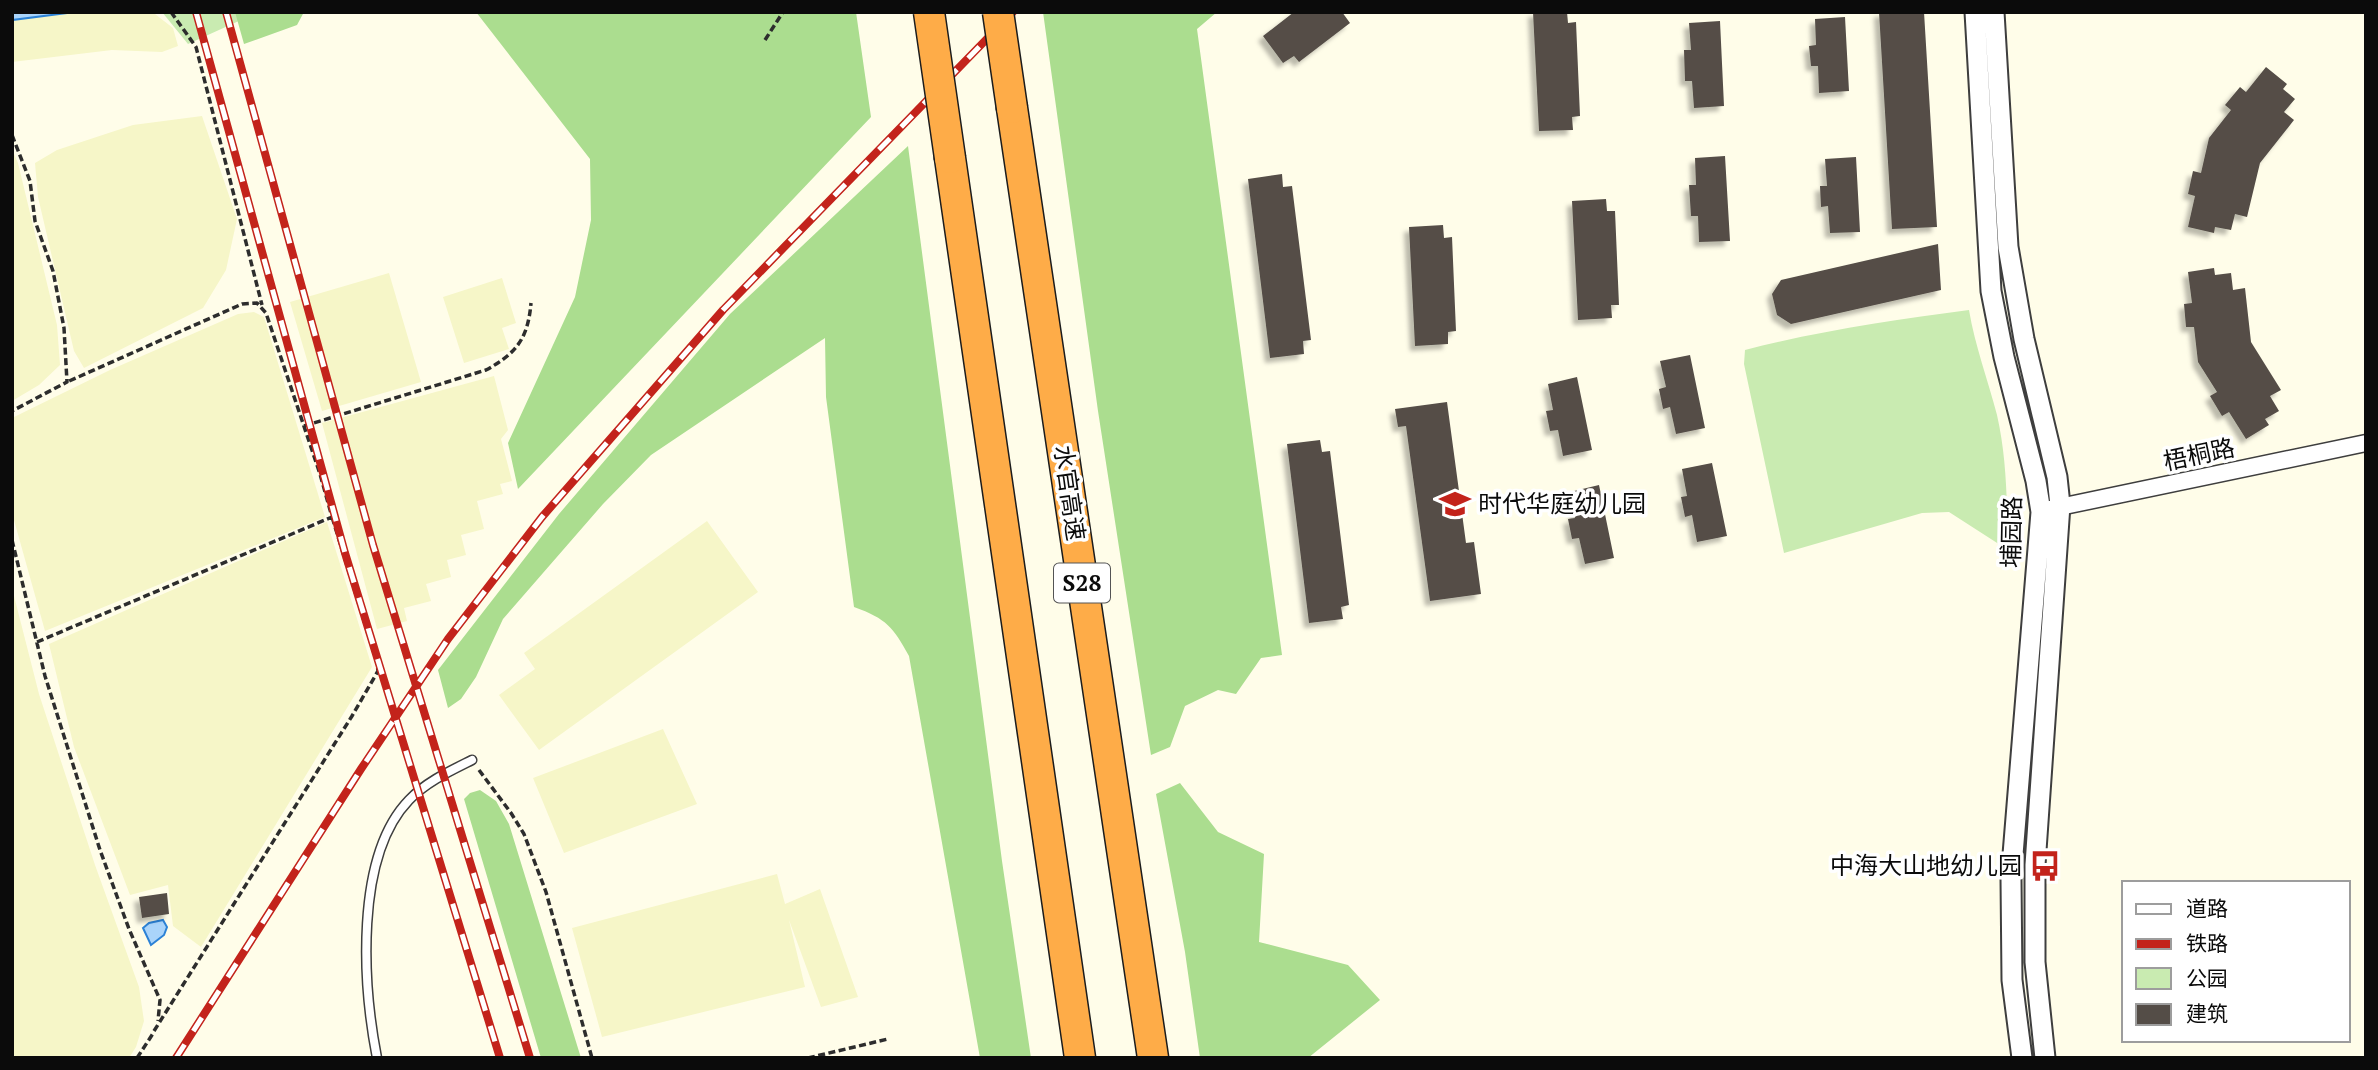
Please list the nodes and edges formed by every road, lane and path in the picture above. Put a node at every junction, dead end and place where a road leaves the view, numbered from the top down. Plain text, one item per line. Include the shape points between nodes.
1 (171, 12) edge
2 (783, 12) edge
3 (929, 12) edge
4 (998, 12) edge
5 (1975, 12) edge
6 (1994, 12) edge
7 (765, 40) dead end
8 (12, 135) edge
9 (531, 303) dead end
10 (262, 307) junction
11 (67, 382) junction
12 (12, 411) edge
13 (304, 426) junction
14 (2366, 443) edge
15 (2050, 509) junction
16 (332, 517) junction
17 (12, 540) edge
18 (37, 642) junction
19 (472, 760) joint
20 (154, 1031) junction
21 (888, 1039) dead end
22 (137, 1058) edge
23 (377, 1058) edge
24 (592, 1058) edge
25 (808, 1058) edge
26 (1080, 1058) edge
27 (1153, 1058) edge
28 (2022, 1058) edge
29 (2045, 1058) edge

1 - 10 path via 196,47
2 - 7 path
3 - 26 highway, bridge
4 - 27 highway, 水官高速 / S28, bridge
5 - 15 street, 埔园路 via 1992,291 2036,481
6 - 15 street, 埔园路 via 2008,247 2024,339 2057,477
8 - 11 path via 30,181 35,221 53,271 64,328
9 - 13 path via 521,343 506,359 486,370
10 - 11 path via 242,304
10 - 13 path
11 - 12 path
13 - 16 path
14 - 15 street, 梧桐路
15 - 28 street, 埔园路 via 2011,879 2012,980
15 - 29 street, 埔园路 via 2035,865 2035,962
16 - 18 path
16 - 20 path via 378,671
17 - 18 path
18 - 20 path via 100,850 160,1000
19 - 23 lane via 446,772 408,801 376,860 369,891 367,978
19 - 24 path via 524,834 546,891
20 - 22 path
21 - 25 path

